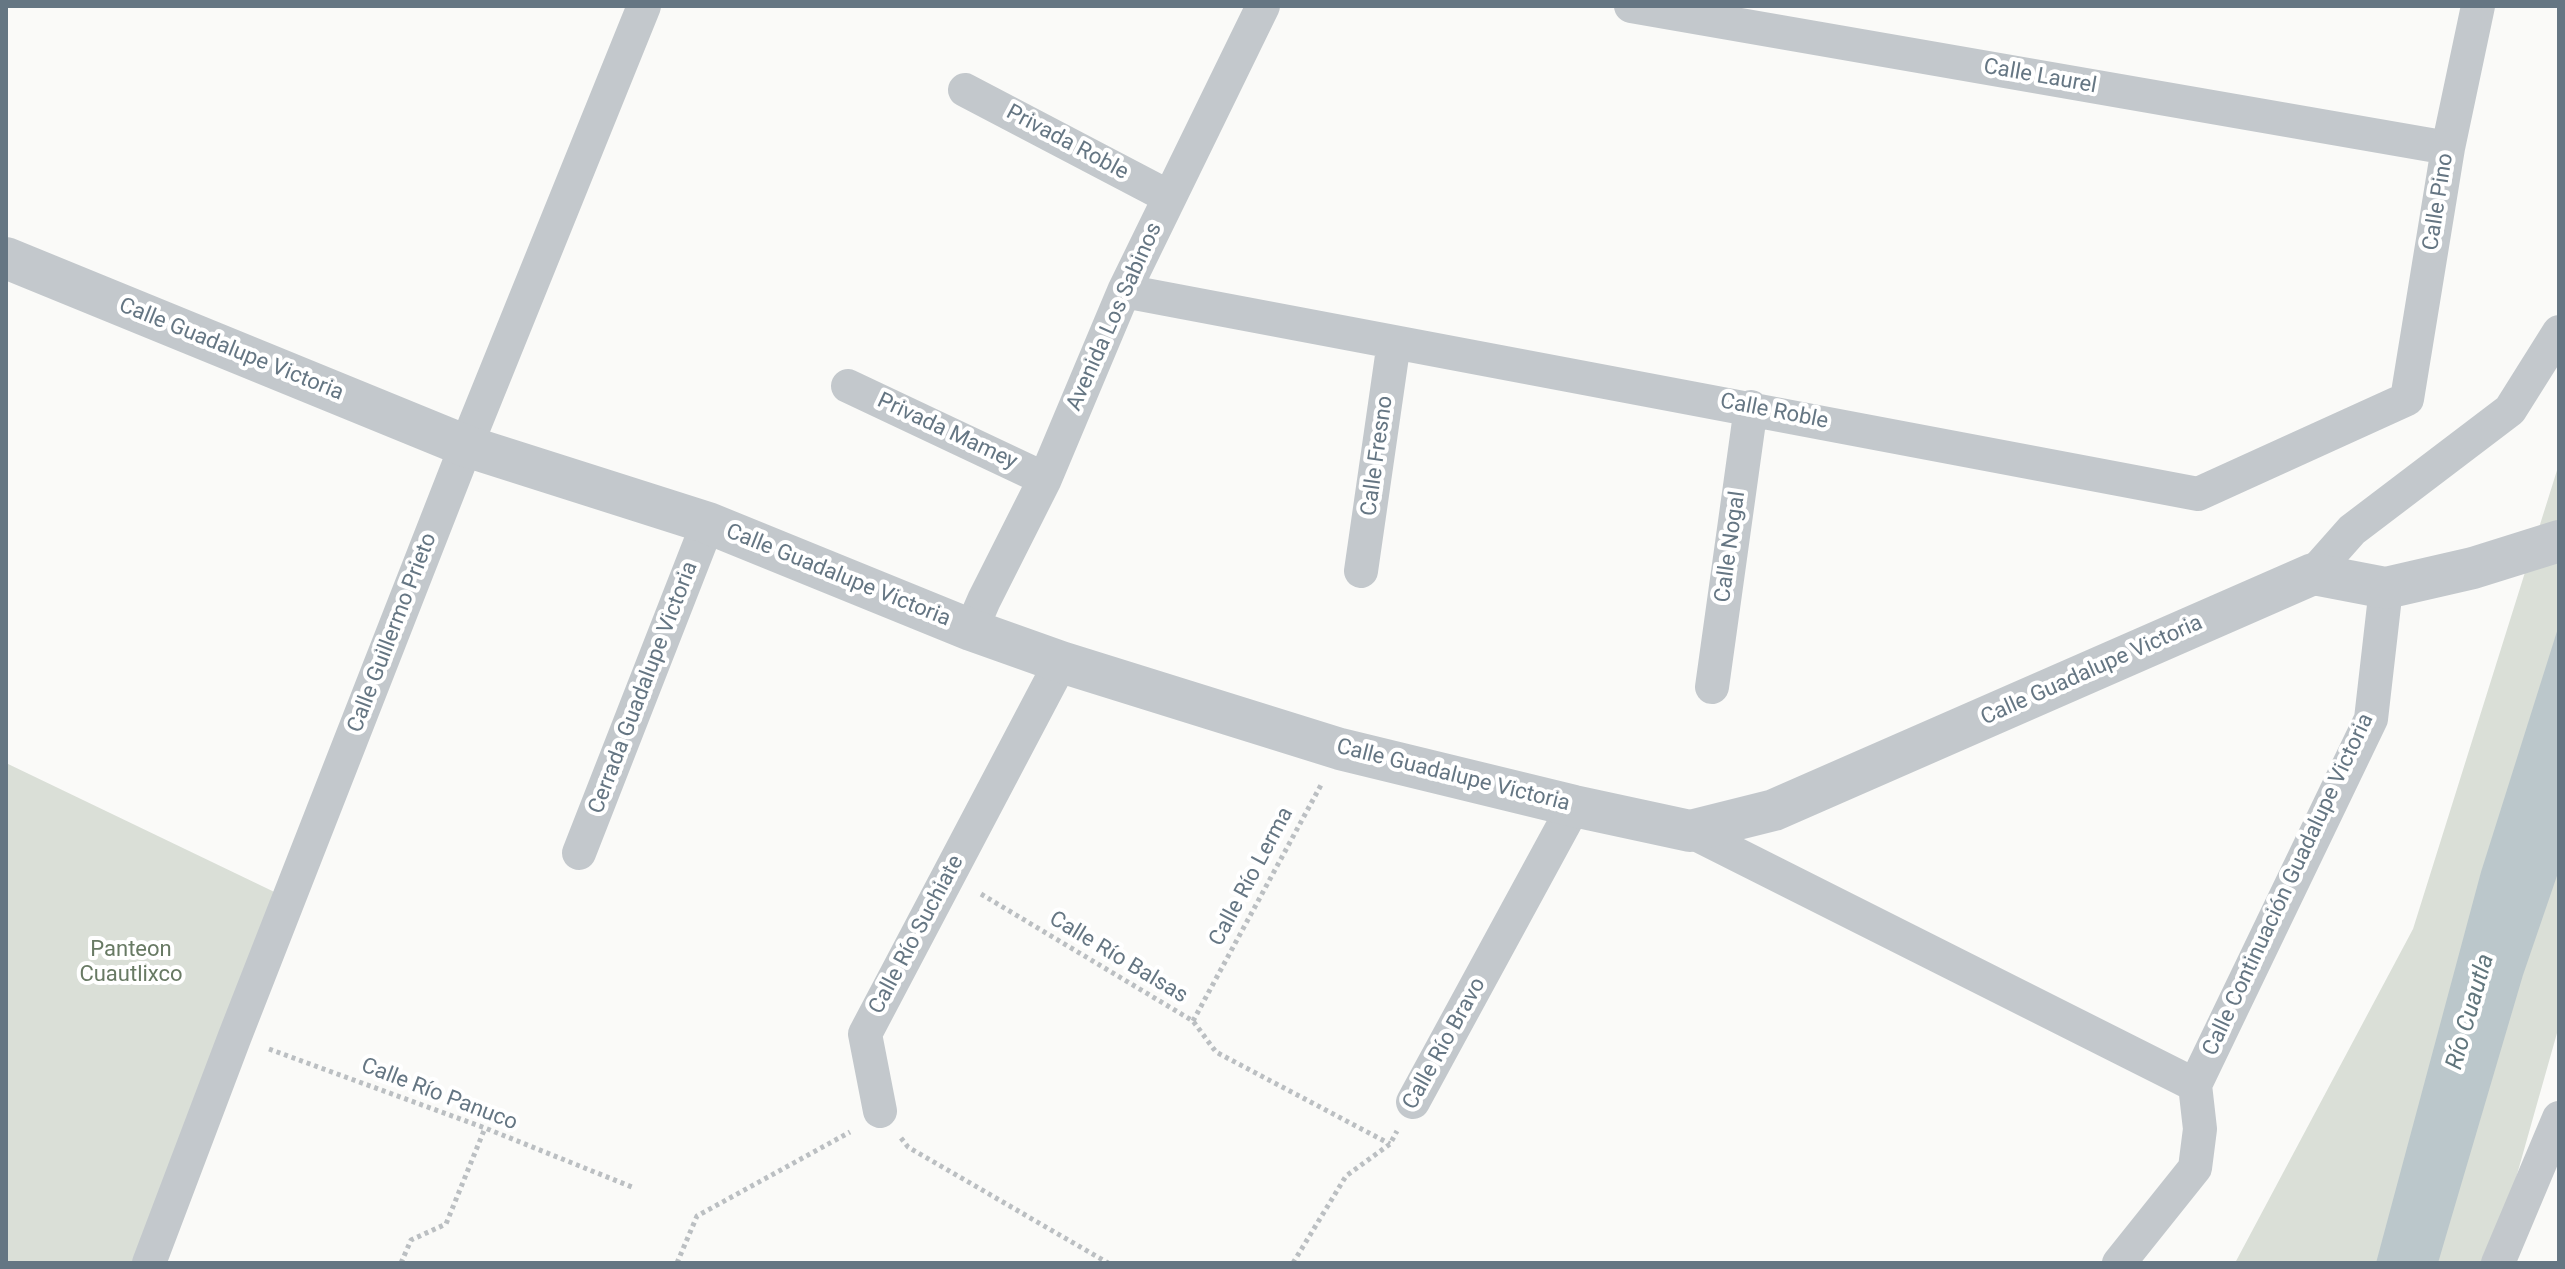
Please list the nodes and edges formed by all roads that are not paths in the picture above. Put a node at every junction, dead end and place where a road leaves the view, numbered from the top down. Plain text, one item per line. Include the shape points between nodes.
1 (644, 6) edge
2 (1263, 6) edge
3 (1631, 6) edge
4 (2478, 6) edge
5 (965, 90) dead end
6 (2448, 148) junction
7 (1169, 197) junction
8 (6, 258) edge
9 (1124, 291) junction
10 (2559, 332) edge
11 (1394, 342) junction
12 (848, 386) dead end
13 (2407, 399) joint
14 (1751, 407) junction
15 (466, 446) junction
16 (1045, 479) junction
17 (708, 523) junction
18 (2553, 543) edge
19 (1361, 571) dead end
20 (2313, 574) junction
21 (2386, 588) junction
22 (971, 630) junction
23 (1061, 662) junction
24 (1712, 687) dead end
25 (1574, 806) junction
26 (1690, 831) junction
27 (579, 853) dead end
28 (2195, 1085) junction
29 (1413, 1102) road end
30 (880, 1111) road end
31 (2559, 1118) edge
32 (149, 1263) edge
33 (2119, 1263) edge
34 (2498, 1263) edge

1 - 15 street, Calle Guillermo Prieto
2 - 7 street, Avenida Los Sabinos
3 - 6 street, Calle Laurel
4 - 6 street, Calle Pino
5 - 7 street, Privada Roble
6 - 13 street, Calle Pino
7 - 9 street, Avenida Los Sabinos
8 - 15 street, Calle Guadalupe Victoria
9 - 11 street, Calle Roble
9 - 16 street, Avenida Los Sabinos
10 - 20 street via 2510,410 2352,530
11 - 14 street, Calle Roble
11 - 19 street, Calle Fresno
12 - 16 street, Privada Mamey
13 - 14 street, Calle Roble via 2198,494
14 - 24 street, Calle Nogal
15 - 17 street, Calle Guadalupe Victoria
15 - 32 street, Calle Guillermo Prieto
16 - 22 street, Avenida Los Sabinos
17 - 22 street, Calle Guadalupe Victoria
17 - 27 street, Cerrada Guadalupe Victoria
18 - 21 street
20 - 21 street
20 - 26 street, Calle Guadalupe Victoria via 1774,810
21 - 28 street, Calle Continuación Guadalupe Victoria via 2371,719
22 - 23 street, Calle Guadalupe Victoria
23 - 25 street, Calle Guadalupe Victoria via 1340,749
23 - 30 street, Calle Río Suchiate via 865,1034
25 - 26 street, Calle Guadalupe Victoria
25 - 29 street, Calle Río Bravo
26 - 28 street, Calle Guadalupe Victoria
28 - 33 street via 2200,1129 2195,1168
31 - 34 street

